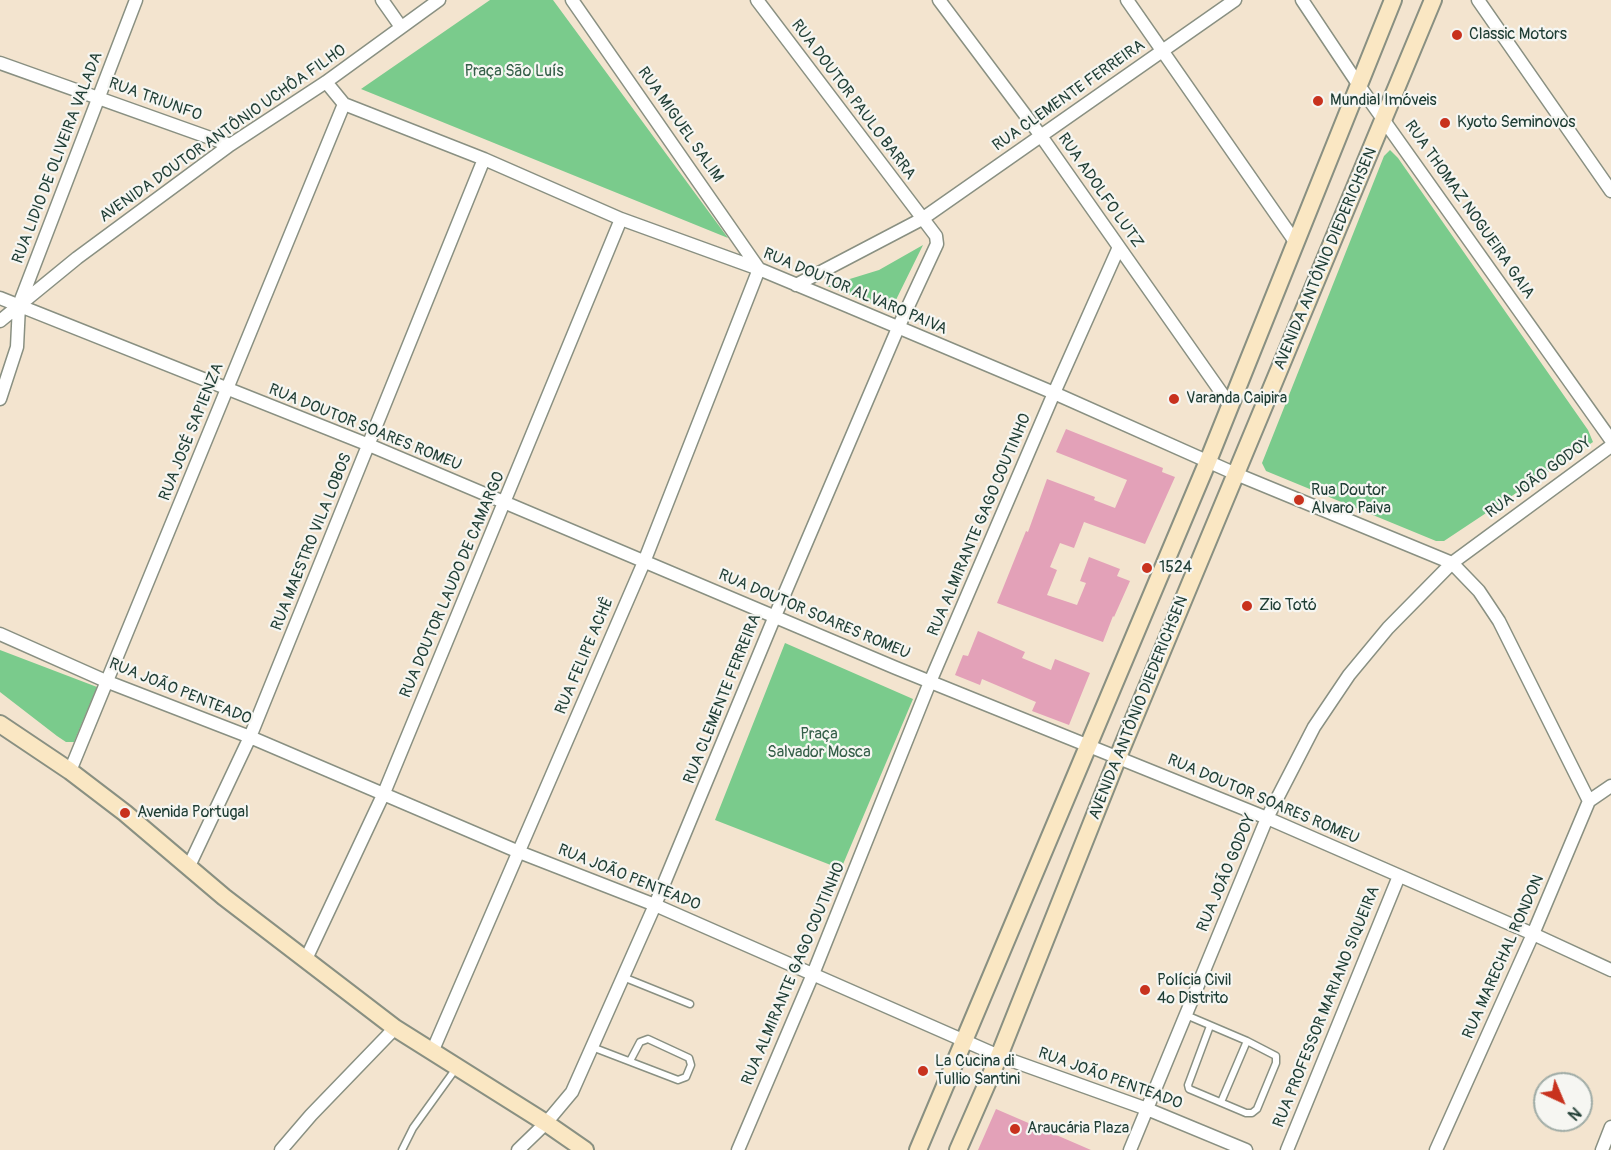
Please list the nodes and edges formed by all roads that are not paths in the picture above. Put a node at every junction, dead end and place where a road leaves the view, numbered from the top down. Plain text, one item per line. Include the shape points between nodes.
1 (136, 0) edge
2 (382, 0) edge
3 (440, 0) edge
4 (572, 0) edge
5 (758, 0) edge
6 (939, 0) edge
7 (1127, 0) edge
8 (1235, 0) edge
9 (1302, 0) edge
10 (1393, 0) edge
11 (1433, 0) edge
12 (1478, 0) edge
13 (400, 27) junction
14 (1163, 50) junction
15 (0, 63) edge
16 (326, 82) junction
17 (1358, 84) junction
18 (99, 98) junction
19 (344, 104) junction
20 (1384, 118) junction
21 (1041, 135) junction
22 (230, 145) junction
23 (484, 159) junction
24 (1611, 190) edge
25 (621, 219) junction
26 (922, 219) junction
27 (1296, 243) junction
28 (1119, 247) junction
29 (759, 269) junction
30 (796, 285) junction
31 (0, 298) edge
32 (19, 305) junction
33 (0, 321) edge
34 (898, 328) junction
35 (227, 389) junction
36 (1054, 393) junction
37 (0, 399) edge
38 (1230, 405) junction
39 (1611, 440) edge
40 (369, 446) junction
41 (1611, 446) edge
42 (1208, 461) junction
43 (1236, 474) junction
44 (505, 503) junction
45 (644, 562) junction
46 (1452, 563) junction
47 (775, 616) junction
48 (0, 634) edge
49 (108, 682) junction
50 (930, 682) junction
51 (0, 724) edge
52 (250, 737) junction
53 (1087, 745) junction
54 (1118, 757) junction
55 (70, 771) junction
56 (1611, 786) edge
57 (384, 793) junction
58 (1589, 801) junction
59 (1267, 818) junction
60 (519, 852) junction
61 (189, 866) junction
62 (1399, 876) junction
63 (656, 905) junction
64 (1533, 934) junction
65 (306, 959) junction
66 (1611, 970) edge
67 (813, 974) junction
68 (623, 977) junction
69 (690, 1004) dead end
70 (1186, 1015) junction
71 (1210, 1026) junction
72 (395, 1028) junction
73 (963, 1041) junction
74 (1247, 1041) junction
75 (592, 1047) junction
76 (432, 1052) junction
77 (999, 1056) junction
78 (630, 1062) junction
79 (458, 1067) junction
80 (1221, 1102) junction
81 (1147, 1109) junction
82 (546, 1123) junction
83 (1611, 1128) edge
84 (580, 1148) edge
85 (741, 1149) edge
86 (281, 1150) edge
87 (402, 1150) edge
88 (518, 1150) edge
89 (918, 1150) edge
90 (958, 1150) edge
91 (1130, 1150) edge
92 (1246, 1150) edge
93 (1287, 1150) edge
94 (1436, 1150) edge
95 (1602, 1150) edge

1 - 18 street, RUA LIDIO DE OLIVEIRA VALADA
2 - 13 street
3 - 13 street, AVENIDA DOUTOR ANTÔNIO UCHÔA FILHO
4 - 29 street, RUA MIGUEL SALIM
5 - 26 street, RUA DOUTOR PAULO BARRA
6 - 21 street, RUA ADOLFO LUTZ
7 - 14 street
8 - 14 street, RUA CLEMENTE FERREIRA
9 - 17 street, RUA THOMAZ NOGUEIRA GAIA
10 - 17 main road, AVENIDA ANTÔNIO DIEDERICHSEN
11 - 20 main road, AVENIDA ANTÔNIO DIEDERICHSEN
12 - 24 street
13 - 16 street, AVENIDA DOUTOR ANTÔNIO UCHÔA FILHO
14 - 21 street, RUA CLEMENTE FERREIRA
14 - 27 street
15 - 18 street, RUA TRIUNFO
16 - 19 street, RUA DOUTOR ALVARO PAIVA
16 - 22 street, AVENIDA DOUTOR ANTÔNIO UCHÔA FILHO
17 - 20 street, RUA THOMAZ NOGUEIRA GAIA
17 - 27 main road, AVENIDA ANTÔNIO DIEDERICHSEN
18 - 22 street, RUA TRIUNFO
18 - 32 street, RUA LIDIO DE OLIVEIRA VALADA
19 - 23 street, RUA DOUTOR ALVARO PAIVA
19 - 35 street, RUA JOSÉ SAPIENZA
20 - 39 street, RUA THOMAZ NOGUEIRA GAIA
20 - 43 main road, AVENIDA ANTÔNIO DIEDERICHSEN
21 - 26 street, RUA CLEMENTE FERREIRA
21 - 28 street, RUA ADOLFO LUTZ
22 - 32 street, AVENIDA DOUTOR ANTÔNIO UCHÔA FILHO
23 - 25 street, RUA DOUTOR ALVARO PAIVA
23 - 40 street, RUA MAESTRO VILA LOBOS
25 - 29 street, RUA DOUTOR ALVARO PAIVA
25 - 44 street, RUA DOUTOR LAUDO DE CAMARGO
26 - 30 street, RUA CLEMENTE FERREIRA
26 - 34 street, RUA CLEMENTE FERREIRA via 936,236 937,244
27 - 38 main road, AVENIDA ANTÔNIO DIEDERICHSEN
28 - 36 street, RUA ALMIRANTE GAGO COUTINHO
28 - 38 street, RUA ADOLFO LUTZ
29 - 30 street, RUA DOUTOR ALVARO PAIVA
29 - 45 street, RUA FELIPE ACHÊ
30 - 34 street, RUA DOUTOR ALVARO PAIVA
31 - 32 street, RUA DOUTOR SOARES ROMEU
32 - 33 street, AVENIDA DOUTOR ANTÔNIO UCHÔA FILHO
32 - 35 street, RUA DOUTOR SOARES ROMEU
32 - 37 street, RUA LIDIO DE OLIVEIRA VALADA via 17,347
34 - 36 street, RUA DOUTOR ALVARO PAIVA
34 - 47 street, RUA CLEMENTE FERREIRA
35 - 40 street, RUA DOUTOR SOARES ROMEU
35 - 49 street, RUA JOSÉ SAPIENZA
36 - 42 street, RUA DOUTOR ALVARO PAIVA
36 - 50 street, RUA ALMIRANTE GAGO COUTINHO
38 - 42 main road, AVENIDA ANTÔNIO DIEDERICHSEN
40 - 44 street, RUA DOUTOR SOARES ROMEU
40 - 52 street, RUA MAESTRO VILA LOBOS
41 - 46 street, RUA JOÃO GODOY
42 - 43 street, RUA DOUTOR ALVARO PAIVA
42 - 53 main road, AVENIDA ANTÔNIO DIEDERICHSEN
43 - 46 street, RUA DOUTOR ALVARO PAIVA
43 - 54 main road, AVENIDA ANTÔNIO DIEDERICHSEN
44 - 45 street, RUA DOUTOR SOARES ROMEU
44 - 57 street, RUA DOUTOR LAUDO DE CAMARGO
45 - 47 street, RUA DOUTOR SOARES ROMEU
45 - 60 street, RUA FELIPE ACHÊ
46 - 58 street, RUA DOUTOR ALVARO PAIVA via 1479,591 1499,621
46 - 59 street, RUA JOÃO GODOY via 1388,628 1349,675 1314,727
47 - 50 street, RUA DOUTOR SOARES ROMEU
47 - 63 street, RUA CLEMENTE FERREIRA
48 - 49 street, RUA JOÃO PENTEADO
49 - 52 street, RUA JOÃO PENTEADO
49 - 55 street, RUA JOSÉ SAPIENZA
50 - 53 street, RUA DOUTOR SOARES ROMEU
50 - 67 street, RUA ALMIRANTE GAGO COUTINHO
51 - 55 main road
52 - 57 street, RUA JOÃO PENTEADO
52 - 61 street, RUA MAESTRO VILA LOBOS
53 - 54 street, RUA DOUTOR SOARES ROMEU
53 - 73 main road, AVENIDA ANTÔNIO DIEDERICHSEN
54 - 59 street, RUA DOUTOR SOARES ROMEU
54 - 77 main road, AVENIDA ANTÔNIO DIEDERICHSEN
55 - 61 main road
56 - 58 street
57 - 60 street, RUA JOÃO PENTEADO
57 - 65 street, RUA DOUTOR LAUDO DE CAMARGO
58 - 64 street, RUA MARECHAL RONDON
59 - 62 street, RUA DOUTOR SOARES ROMEU
59 - 70 street, RUA JOÃO GODOY
60 - 63 street, RUA JOÃO PENTEADO
60 - 76 street, RUA FELIPE ACHÊ
61 - 65 main road
62 - 64 street, RUA DOUTOR SOARES ROMEU
62 - 93 street, RUA PROFESSOR MARIANO SIQUEIRA
63 - 67 street, RUA JOÃO PENTEADO
63 - 68 street, RUA CLEMENTE FERREIRA
64 - 66 street, RUA DOUTOR SOARES ROMEU
64 - 94 street, RUA MARECHAL RONDON
65 - 72 main road
67 - 73 street, RUA JOÃO PENTEADO
67 - 85 street, RUA ALMIRANTE GAGO COUTINHO
68 - 69 lane
68 - 75 street, RUA CLEMENTE FERREIRA
70 - 71 lane
70 - 81 street, RUA JOÃO GODOY
71 - 74 lane
71 - 80 lane via 1188,1085 1193,1091
72 - 76 main road
72 - 86 street
73 - 77 street, RUA JOÃO PENTEADO
73 - 89 main road, AVENIDA ANTÔNIO DIEDERICHSEN
74 - 80 lane
74 - 80 lane via 1276,1056 1257,1109 1246,1113
75 - 78 lane
75 - 82 street, RUA CLEMENTE FERREIRA via 572,1092
76 - 79 main road
77 - 81 street, RUA JOÃO PENTEADO
77 - 90 main road, AVENIDA ANTÔNIO DIEDERICHSEN
78 - 78 lane via 678,1080 686,1077 692,1065 689,1058 648,1040 640,1042
79 - 82 main road
79 - 87 lane via 413,1128
81 - 91 street, RUA JOÃO GODOY
81 - 92 street, RUA JOÃO PENTEADO
82 - 84 main road
82 - 88 street
83 - 95 street

